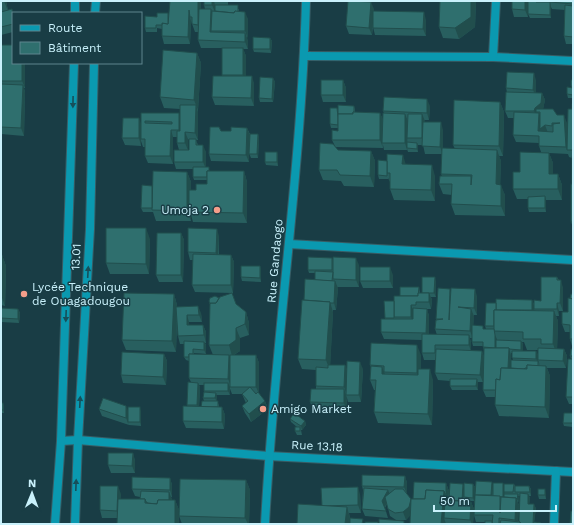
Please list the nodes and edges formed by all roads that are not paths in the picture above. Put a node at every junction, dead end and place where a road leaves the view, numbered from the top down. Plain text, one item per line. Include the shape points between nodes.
1 (75, 1) edge
2 (96, 1) edge
3 (306, 1) edge
4 (496, 1) edge
5 (75, 12) edge
6 (95, 12) edge
7 (304, 56) junction
8 (493, 57) junction
9 (573, 61) edge
10 (74, 64) edge
11 (94, 64) edge
12 (289, 244) junction
13 (573, 260) edge
14 (78, 440) junction
15 (61, 441) junction
16 (268, 456) junction
17 (556, 472) junction
18 (573, 472) edge
19 (56, 524) edge
20 (75, 524) edge
21 (265, 524) edge
22 (554, 524) edge

1 - 5 street
2 - 6 street
3 - 7 street, Rue Gandaogo
4 - 8 street
7 - 8 street
7 - 12 street, Rue Gandaogo
8 - 9 street
10 -> 15 street, 13.01
14 -> 11 street, 13.01 via 90,229
12 - 13 street
12 - 16 street, Rue Gandaogo
14 - 15 street, Rue 13.18
14 - 16 street, Rue 13.18
20 -> 14 street, 13.01
15 - 19 street, 13.01
16 - 17 street, Rue 13.18
16 - 21 street, Rue Gandaogo
17 - 18 street, Rue 13.18
17 - 22 street

